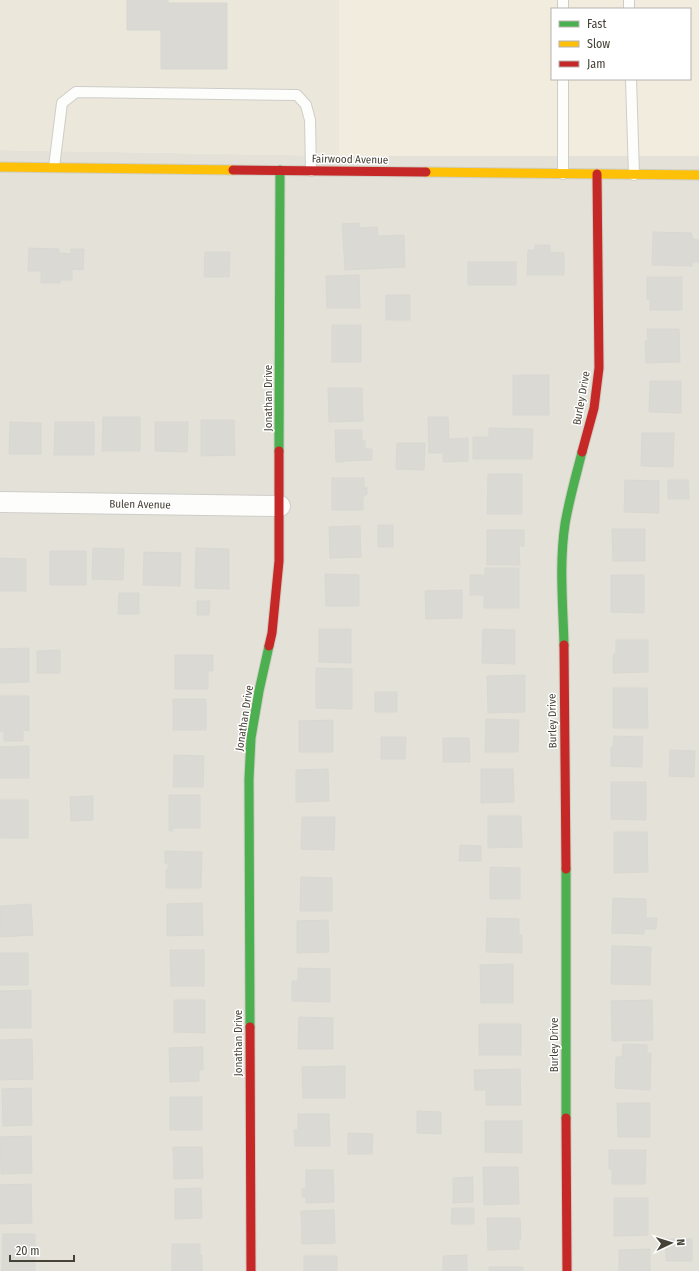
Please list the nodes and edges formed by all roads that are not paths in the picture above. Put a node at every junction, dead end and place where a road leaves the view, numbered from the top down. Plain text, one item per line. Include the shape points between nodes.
1 (563, 80) edge
2 (631, 80) edge
3 (0, 167) edge
4 (54, 167) junction
5 (280, 170) junction
6 (311, 171) junction
7 (563, 174) junction
8 (597, 174) junction
9 (634, 175) junction
10 (699, 175) edge
11 (0, 502) edge
12 (280, 506) junction
13 (251, 1271) edge
14 (567, 1271) edge

1 - 7 lane
2 - 9 lane
3 - 4 street, Fairwood Avenue
4 - 5 street, Fairwood Avenue
4 - 6 lane via 62,103 76,92 297,95 306,105 310,120
5 - 6 street, Fairwood Avenue
5 - 12 street, Jonathan Drive
6 - 7 street, Fairwood Avenue
7 - 8 street, Fairwood Avenue
8 - 9 street, Fairwood Avenue
8 - 14 street, Burley Drive via 599,368 594,408 565,524 562,558
9 - 10 street, Fairwood Avenue
11 - 12 street, Bulen Avenue
12 - 13 street, Jonathan Drive via 280,561 272,633 259,691 249,779

